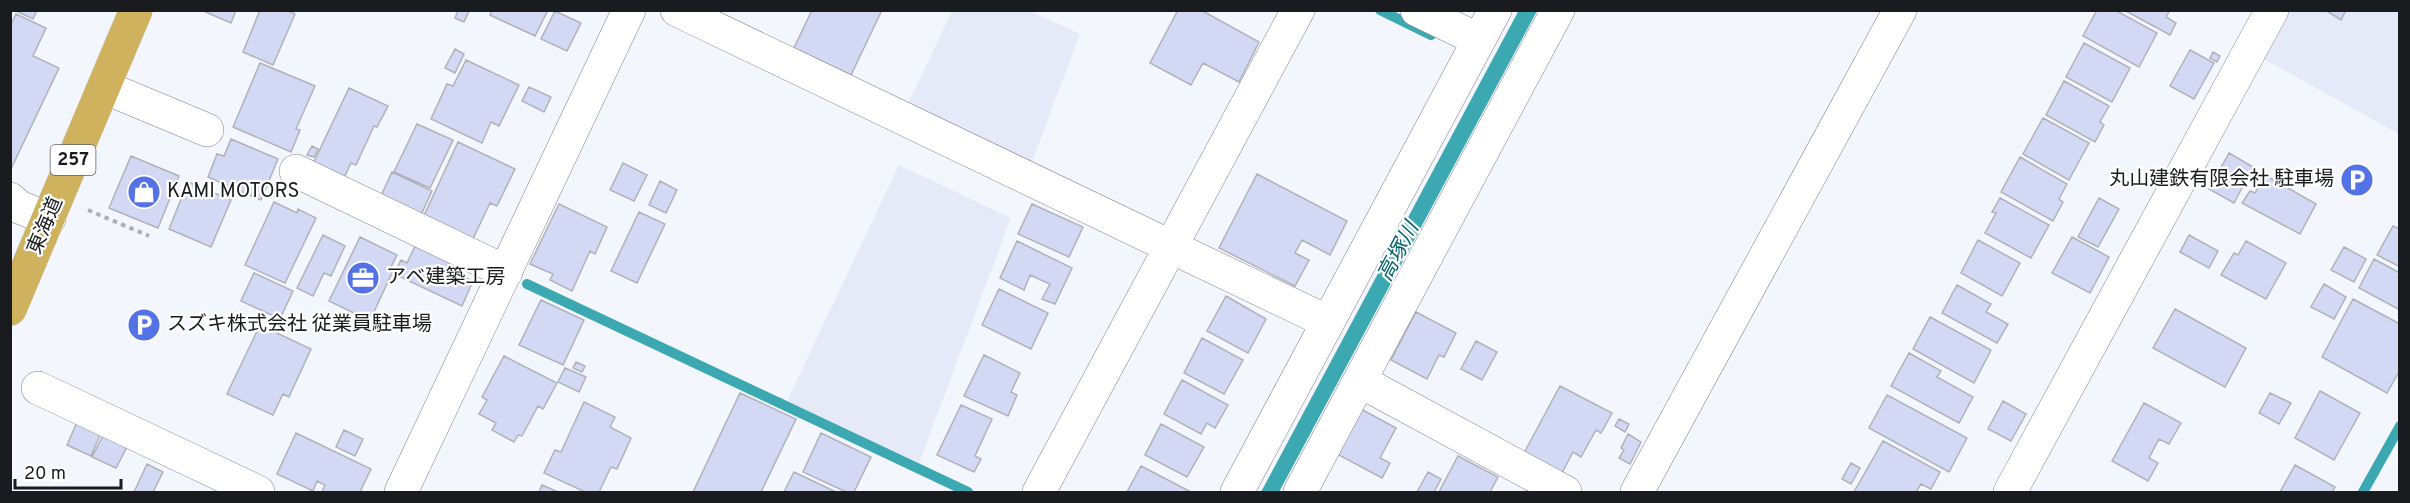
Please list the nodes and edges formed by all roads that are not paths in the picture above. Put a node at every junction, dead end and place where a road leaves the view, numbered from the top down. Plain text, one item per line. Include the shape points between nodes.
1 (136, 10) edge
2 (629, 10) edge
3 (677, 10) edge
4 (1298, 10) edge
5 (1417, 10) edge
6 (1495, 10) edge
7 (1558, 10) edge
8 (1900, 10) edge
9 (2272, 10) edge
10 (1479, 40) junction
11 (104, 87) junction
12 (207, 130) dead end
13 (296, 171) dead end
14 (10, 199) edge
15 (49, 219) junction
16 (1171, 247) junction
17 (506, 272) junction
18 (10, 309) edge
19 (1328, 322) junction
20 (1360, 381) junction
21 (38, 388) dead end
22 (258, 492) edge
23 (401, 492) edge
24 (1039, 492) edge
25 (1237, 492) edge
26 (1300, 492) edge
27 (1565, 492) edge
28 (1637, 492) edge
29 (2010, 492) edge

1 - 11 highway, 東海道 / 257
2 - 17 street
3 - 16 street
4 - 16 street
5 - 10 street
6 - 10 street
7 - 20 street
8 - 28 street
9 - 29 street
10 - 19 street
11 - 12 street
11 - 15 highway, 東海道 / 257
13 - 17 street
14 - 15 street via 19,207
15 - 18 highway, 東海道 / 257
16 - 19 street
16 - 24 street
17 - 23 street
19 - 25 street
20 - 26 street
20 - 27 street
21 - 22 street

